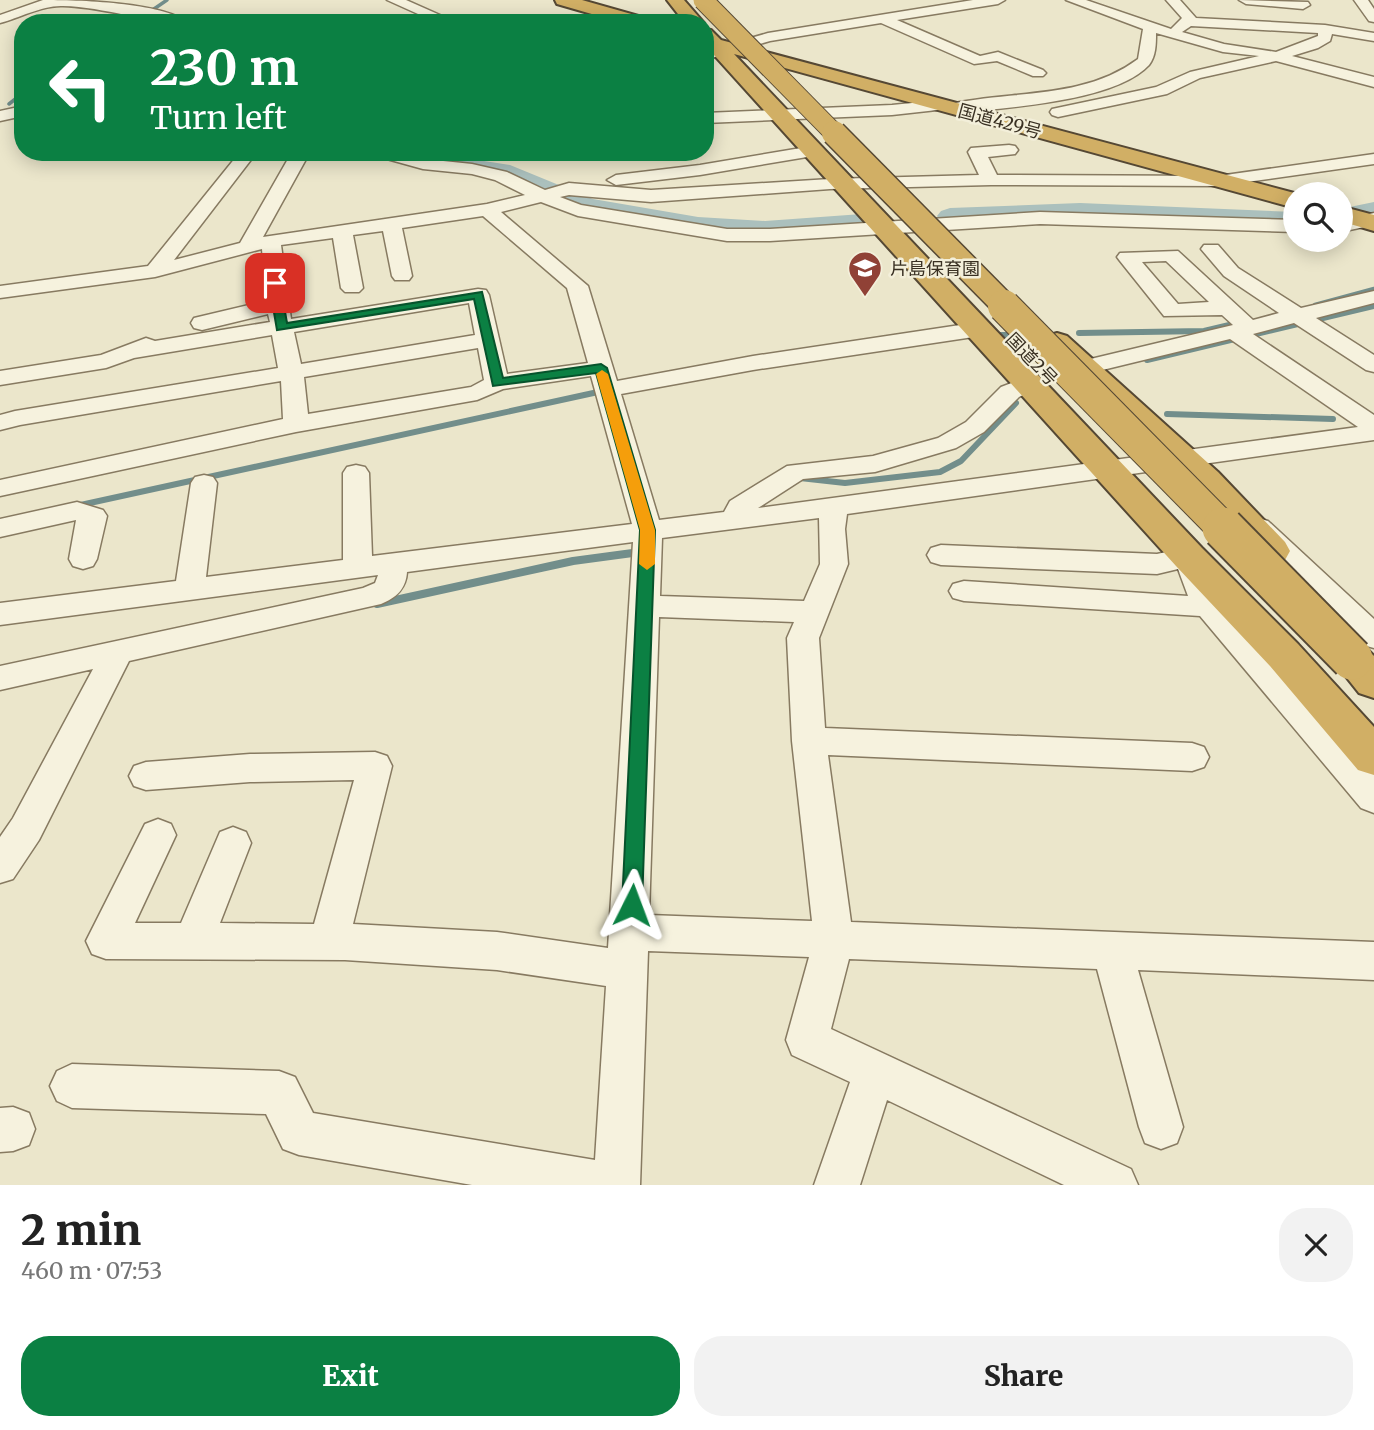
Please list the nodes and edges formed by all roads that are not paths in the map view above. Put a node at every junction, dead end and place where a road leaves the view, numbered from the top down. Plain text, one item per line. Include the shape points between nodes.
1 (58, 0) edge
2 (394, 0) edge
3 (563, 0) edge
4 (677, 0) edge
5 (713, 0) edge
6 (998, 0) edge
7 (1073, 0) edge
8 (1173, 0) edge
9 (1246, 0) edge
10 (1361, 0) edge
11 (1301, 2) edge
12 (15, 14) edge
13 (129, 14) edge
14 (429, 14) edge
15 (613, 14) edge
16 (693, 14) edge
17 (1374, 18) edge
18 (883, 19) junction
19 (846, 25) junction
20 (1152, 28) junction
21 (1325, 29) junction
22 (1177, 30) junction
23 (867, 35) dead end
24 (718, 36) edge
25 (1374, 37) edge
26 (1271, 57) junction
27 (1212, 71) junction
28 (1038, 73) dead end
29 (842, 78) junction
30 (793, 80) junction
31 (1250, 80) dead end
32 (1374, 82) edge
33 (948, 106) junction
34 (825, 112) junction
35 (1058, 112) dead end
36 (778, 113) junction
37 (714, 117) edge
38 (1009, 150) dead end
39 (813, 151) junction
40 (952, 158) dead end
41 (1374, 159) edge
42 (242, 161) edge
43 (296, 161) edge
44 (443, 161) edge
45 (474, 161) edge
46 (991, 180) junction
47 (962, 181) junction
48 (1218, 181) junction
49 (896, 183) junction
50 (844, 184) junction
51 (560, 191) junction
52 (1283, 198) edge
53 (487, 211) junction
54 (391, 223) junction
55 (937, 224) junction
56 (1283, 226) edge
57 (885, 227) junction
58 (342, 230) junction
59 (271, 241) junction
60 (248, 246) junction
61 (1211, 249) dead end
62 (155, 271) junction
63 (402, 276) dead end
64 (352, 288) dead end
65 (0, 292) edge
66 (1374, 297) edge
67 (277, 304) junction
68 (1301, 317) junction
69 (1240, 327) junction
70 (281, 328) junction
71 (980, 329) junction
72 (488, 340) junction
73 (128, 352) junction
74 (1374, 365) edge
75 (1086, 367) junction
76 (26, 373) junction
77 (291, 373) junction
78 (0, 378) edge
79 (603, 379) junction
80 (497, 383) junction
81 (1030, 383) junction
82 (8, 420) edge
83 (296, 424) junction
84 (1374, 426) edge
85 (1374, 432) edge
86 (1183, 458) junction
87 (1108, 469) junction
88 (356, 473) dead end
89 (204, 483) dead end
90 (0, 488) edge
91 (834, 507) junction
92 (733, 519) junction
93 (0, 528) edge
94 (648, 530) junction
95 (941, 555) dead end
96 (1189, 557) junction
97 (83, 559) dead end
98 (393, 564) junction
99 (358, 568) junction
100 (190, 590) junction
101 (964, 592) dead end
102 (1207, 604) junction
103 (654, 606) junction
104 (813, 612) junction
105 (0, 614) edge
106 (116, 657) junction
107 (1360, 660) edge
108 (0, 678) edge
109 (1374, 720) edge
110 (809, 741) junction
111 (1192, 757) dead end
112 (1374, 757) edge
113 (146, 776) dead end
114 (1374, 798) edge
115 (158, 835) dead end
116 (233, 843) dead end
117 (0, 867) edge
118 (834, 939) junction
119 (192, 941) junction
120 (637, 941) junction
121 (329, 942) junction
122 (1112, 950) junction
123 (1374, 961) edge
124 (875, 1072) junction
125 (72, 1086) dead end
126 (1161, 1127) dead end
127 (609, 1185) edge
128 (617, 1185) edge
129 (837, 1185) edge
130 (1115, 1185) edge

1 - 12 street
1 - 13 street
2 - 14 street
3 - 15 highway
4 - 16 highway
5 - 24 highway
6 - 18 street
7 - 20 street
8 - 22 street via 1189,17
9 - 11 street
10 - 17 street
11 - 21 street
18 - 19 street
18 - 28 street via 979,61 998,56
19 - 23 street
19 - 24 street
20 - 22 street
20 - 33 street via 1143,62 1109,81 1052,95
21 - 22 street
21 - 25 street
21 - 26 street via 1321,42
22 - 26 street via 1233,50
24 - 29 highway, 国道429号
24 - 30 highway
24 - 36 highway
24 - 107 highway, 国道2号
26 - 27 street
26 - 32 street
27 - 31 street
27 - 35 street via 1161,91
29 - 30 highway via 813,74
29 - 33 highway, 国道429号
30 - 34 highway
33 - 34 street
33 - 48 highway, 国道429号
34 - 36 street
34 - 49 highway
36 - 37 street
36 - 39 highway
38 - 46 street via 977,152
39 - 50 highway
39 - 51 street
40 - 47 street
41 - 48 street
42 - 62 street
43 - 60 street
44 - 51 street
45 - 51 street via 504,164
46 - 47 street
46 - 48 street
47 - 49 street
48 - 52 highway, 国道429号
49 - 50 street
49 - 55 highway
50 - 51 street via 651,196
50 - 57 highway
51 - 53 street
51 - 57 street via 578,210 726,235
53 - 54 street
53 - 79 street via 577,286
54 - 58 street
54 - 63 street
55 - 56 street via 1053,218
55 - 57 street
55 - 75 highway
57 - 71 highway
58 - 59 street
58 - 64 street
59 - 60 street
59 - 67 street
60 - 62 street
61 - 68 street via 1231,272
62 - 65 street
66 - 68 street
67 - 70 street
67 - 73 street via 188,326
68 - 69 street
68 - 74 street
69 - 75 street
69 - 84 street
70 - 72 street via 478,295
70 - 73 street
70 - 77 street
71 - 79 street via 753,363
71 - 81 highway
72 - 77 street
72 - 80 street
73 - 76 street via 106,361
75 - 86 highway
76 - 78 street
76 - 82 street
77 - 82 street
77 - 83 street
79 - 80 street
79 - 94 street
80 - 83 street via 477,393
81 - 87 highway
81 - 92 street via 1010,392 975,427 947,443 875,464 796,471 740,507
83 - 90 street
85 - 86 street
86 - 87 street
86 - 107 highway
87 - 91 street
87 - 96 highway
88 - 99 street
89 - 100 street
91 - 92 street
91 - 104 street via 834,564
92 - 94 street
93 - 97 street via 77,511 93,516
94 - 98 street
94 - 103 street
95 - 96 street via 1157,564
96 - 102 street
96 - 112 highway
98 - 99 street
98 - 106 street via 386,590 370,597
99 - 100 street
100 - 105 street
101 - 102 street via 1195,607
102 - 114 street
103 - 104 street
103 - 120 street
104 - 110 street via 803,638
106 - 108 street
106 - 117 street via 26,830
107 - 109 highway, 国道2号
110 - 111 street
110 - 118 street
113 - 121 street via 375,766
115 - 119 street via 106,941
116 - 119 street
118 - 120 street
118 - 122 street
118 - 124 street via 807,1040
119 - 121 street
120 - 121 street via 497,951
120 - 128 street
122 - 123 street
122 - 126 street
124 - 129 street
124 - 130 street
125 - 127 street via 279,1093 299,1133

